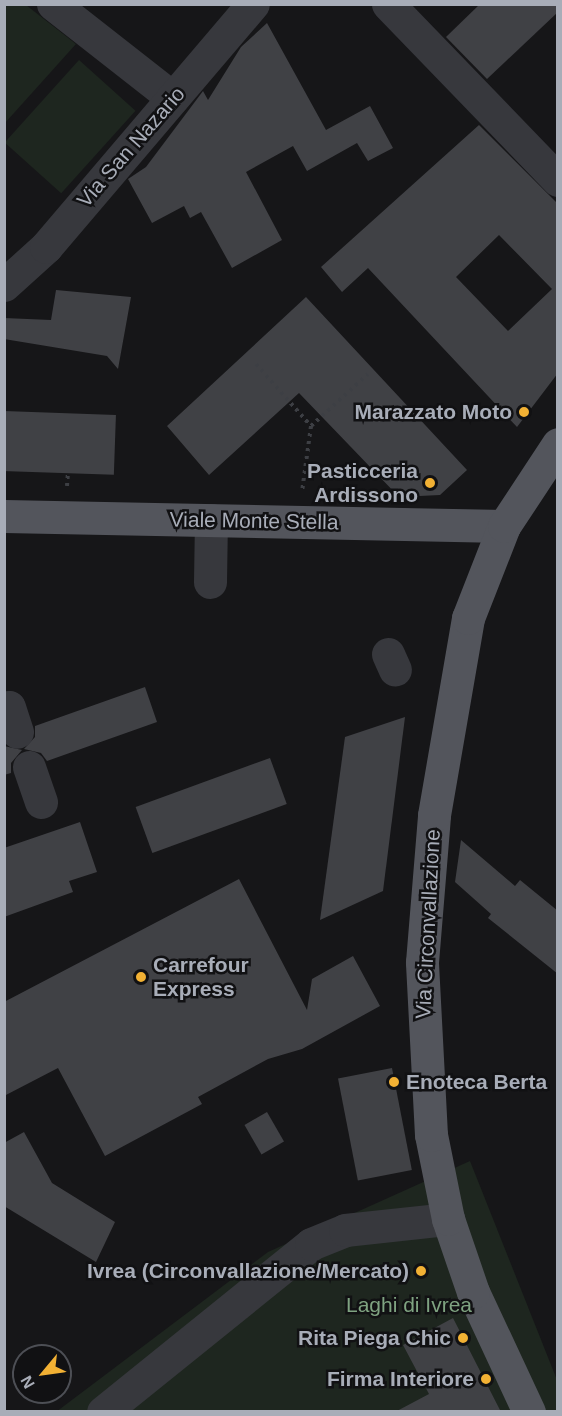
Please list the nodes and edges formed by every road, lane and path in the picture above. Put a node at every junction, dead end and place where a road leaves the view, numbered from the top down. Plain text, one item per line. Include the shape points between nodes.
1 (52, 4) edge
2 (253, 4) edge
3 (388, 4) edge
4 (173, 98) junction
5 (558, 180) edge
6 (4, 285) edge
7 (256, 364) dead end
8 (368, 374) dead end
9 (311, 426) junction
10 (558, 444) edge
11 (4, 516) edge
12 (211, 520) junction
13 (301, 522) junction
14 (504, 526) junction
15 (210, 582) dead end
16 (29, 766) dead end
17 (41, 802) dead end
18 (448, 1219) junction
19 (103, 1412) edge
20 (529, 1412) edge

1 - 4 street
2 - 4 street, Via San Nazario
3 - 5 street
4 - 6 street, Via San Nazario via 46,247
7 - 9 path
8 - 9 path
9 - 13 path
10 - 14 main road, Via Circonvallazione
11 - 12 main road, Viale Monte Stella
12 - 13 main road, Viale Monte Stella
12 - 15 street
13 - 14 main road, Viale Monte Stella
14 - 18 main road, Via Circonvallazione via 468,618 426,888 425,1076
16 - 17 street
18 - 19 street via 345,1230 311,1244
18 - 20 main road, Via Circonvallazione via 473,1292

